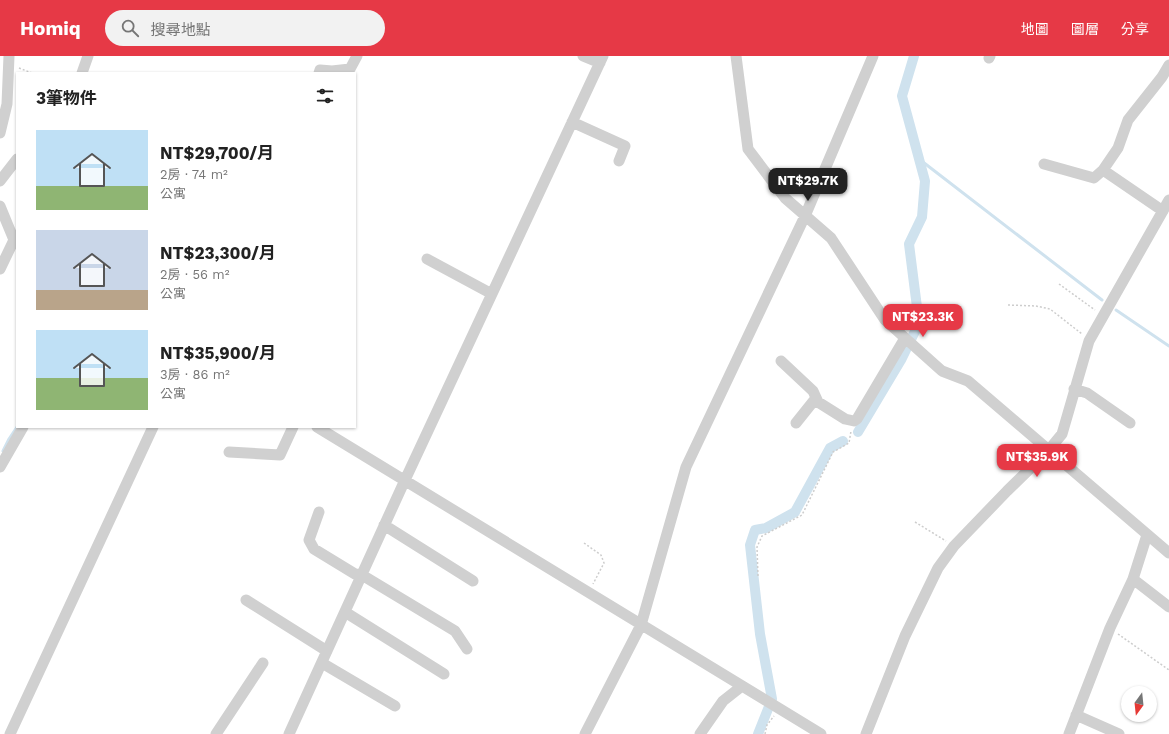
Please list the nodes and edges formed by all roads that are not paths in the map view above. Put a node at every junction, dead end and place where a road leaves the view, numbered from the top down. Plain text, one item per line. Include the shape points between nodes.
1 (88, 56) edge
2 (357, 56) edge
3 (583, 56) edge
4 (736, 56) edge
5 (873, 56) edge
6 (9, 60) edge
7 (601, 60) edge
8 (1169, 65) edge
9 (82, 72) edge
10 (319, 72) edge
11 (572, 122) junction
12 (0, 133) edge
13 (16, 160) edge
14 (619, 161) dead end
15 (1044, 164) dead end
16 (1103, 170) junction
17 (0, 181) edge
18 (1169, 200) edge
19 (0, 206) edge
20 (1163, 211) junction
21 (806, 216) junction
22 (10, 246) edge
23 (427, 260) dead end
24 (0, 269) edge
25 (492, 294) junction
26 (905, 338) junction
27 (780, 361) dead end
28 (1074, 389) junction
29 (816, 398) junction
30 (796, 423) dead end
31 (1130, 423) dead end
32 (22, 428) edge
33 (153, 428) edge
34 (293, 428) edge
35 (319, 428) edge
36 (1048, 451) junction
37 (229, 452) dead end
38 (0, 467) edge
39 (405, 480) junction
40 (319, 512) dead end
41 (384, 525) junction
42 (1147, 535) junction
43 (1169, 553) edge
44 (362, 575) junction
45 (1134, 578) junction
46 (473, 581) dead end
47 (246, 600) dead end
48 (1169, 606) edge
49 (344, 612) junction
50 (641, 624) junction
51 (468, 649) dead end
52 (327, 651) junction
53 (263, 663) dead end
54 (322, 663) junction
55 (444, 674) dead end
56 (742, 686) junction
57 (394, 706) dead end
58 (1076, 715) junction
59 (10, 734) edge
60 (216, 734) edge
61 (289, 734) edge
62 (585, 734) edge
63 (700, 734) edge
64 (821, 734) edge
65 (866, 734) edge
66 (1068, 734) edge
67 (1119, 734) edge

1 - 9 street
2 - 10 street via 350,69
3 - 7 street
4 - 21 street via 748,149 785,198
5 - 21 street
6 - 12 street via 7,104
7 - 11 street
8 - 16 street via 1128,120 1118,148
11 - 14 street via 625,146
11 - 25 street
13 - 17 street
15 - 16 street via 1094,178
16 - 20 street
18 - 20 street
19 - 22 street
20 - 28 street via 1090,340
21 - 26 street via 831,238 885,320
21 - 50 street via 686,468
22 - 24 street
23 - 25 street
25 - 39 street
26 - 29 street via 858,419 845,419 818,402
26 - 36 street via 942,371 968,381
27 - 29 street via 813,391
28 - 31 street via 1088,394
28 - 36 street via 1062,434
29 - 30 street
32 - 38 street
33 - 59 street
34 - 37 street via 280,455
35 - 39 street
36 - 42 street
36 - 65 street via 954,546 938,568 909,629
39 - 41 street
39 - 50 street
40 - 44 street via 309,540 314,549 355,574
41 - 44 street
41 - 46 street
42 - 43 street
42 - 45 street
44 - 49 street
44 - 51 street via 455,631
45 - 48 street
45 - 58 street via 1110,628
47 - 52 street
49 - 52 street
49 - 55 street
50 - 56 street
50 - 62 street
52 - 54 street
53 - 60 street
54 - 57 street
54 - 61 street
56 - 63 street via 723,701
56 - 64 street
58 - 66 street
58 - 67 street

